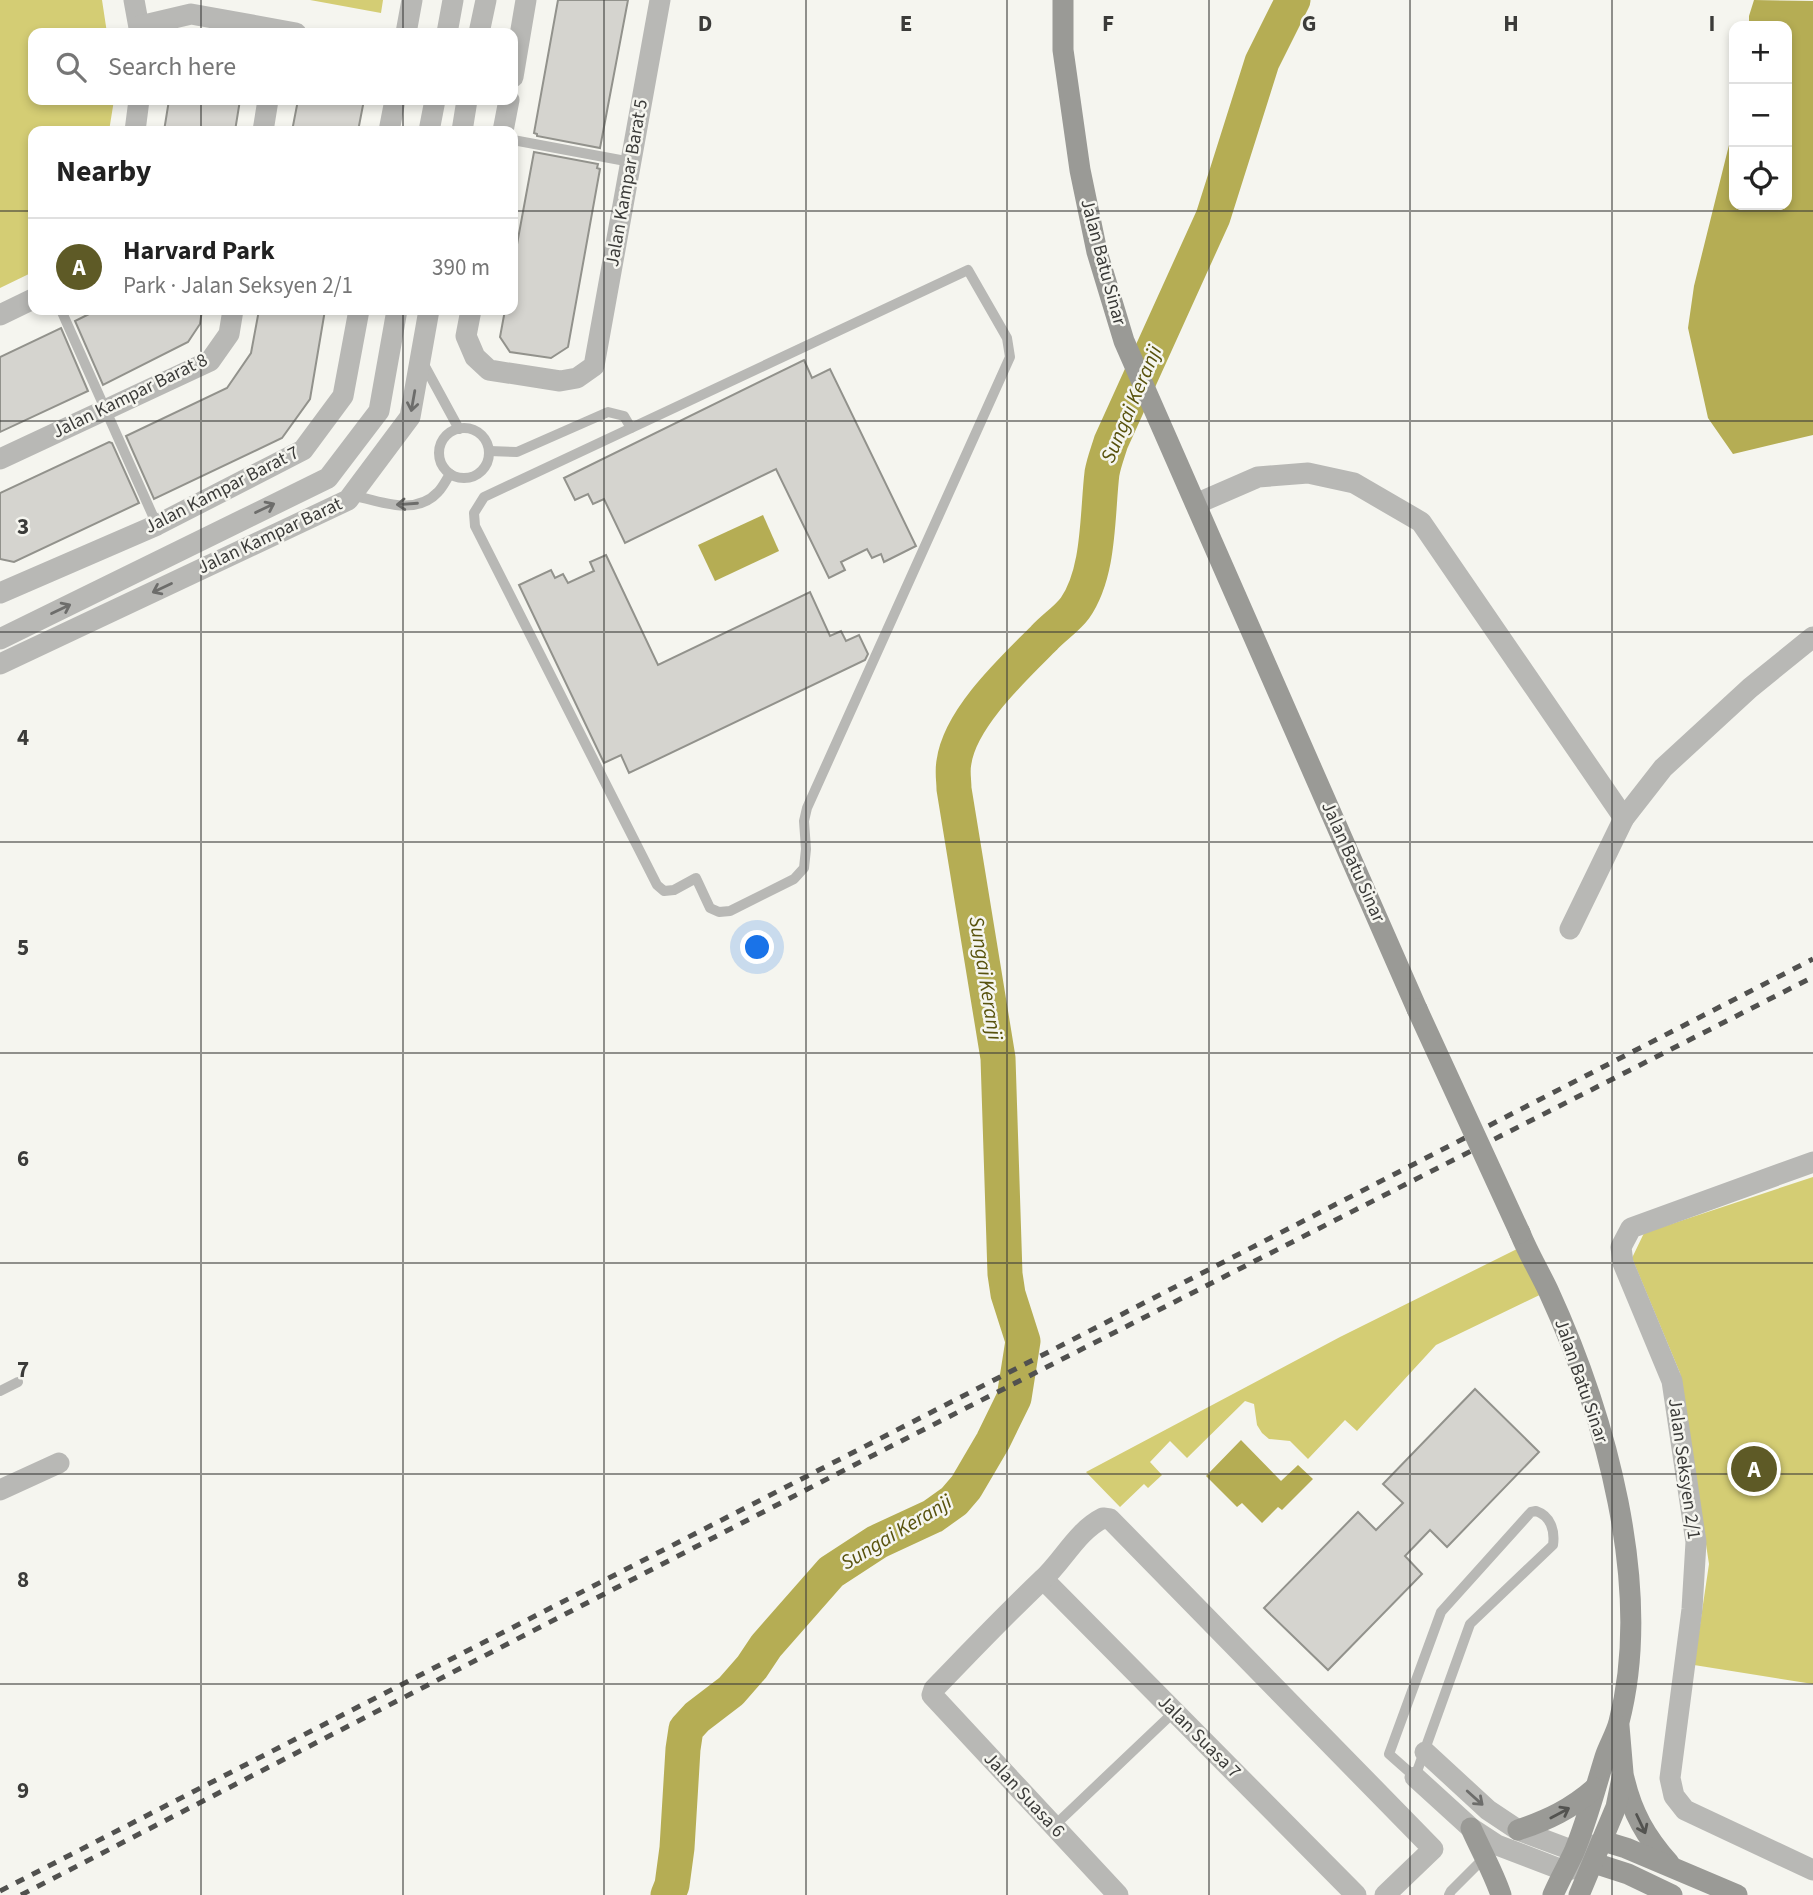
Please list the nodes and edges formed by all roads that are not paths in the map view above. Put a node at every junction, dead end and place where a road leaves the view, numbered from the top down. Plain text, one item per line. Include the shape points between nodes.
1 (134, 0) edge
2 (412, 0) edge
3 (453, 0) edge
4 (485, 0) edge
5 (526, 0) edge
6 (660, 0) edge
7 (1063, 0) edge
8 (140, 28) edge
9 (146, 28) edge
10 (264, 28) edge
11 (407, 28) edge
12 (448, 28) edge
13 (481, 28) edge
14 (518, 47) edge
15 (138, 105) edge
16 (267, 105) edge
17 (394, 105) edge
18 (434, 105) edge
19 (466, 105) edge
20 (508, 105) edge
21 (136, 126) edge
22 (264, 126) edge
23 (390, 126) edge
24 (430, 126) edge
25 (463, 126) edge
26 (504, 126) edge
27 (518, 141) edge
28 (631, 162) junction
29 (28, 301) edge
30 (0, 315) edge
31 (63, 315) edge
32 (232, 315) edge
33 (358, 315) edge
34 (396, 315) edge
35 (428, 315) edge
36 (470, 315) edge
37 (420, 358) junction
38 (106, 410) junction
39 (631, 428) junction
40 (459, 429) junction
41 (489, 451) junction
42 (0, 459) edge
43 (450, 474) junction
44 (352, 495) junction
45 (1196, 504) junction
46 (157, 525) junction
47 (0, 593) edge
48 (89, 595) junction
49 (99, 617) junction
50 (2, 634) edge
51 (1813, 637) edge
52 (0, 664) edge
53 (1624, 818) junction
54 (1570, 929) dead end
55 (1813, 1162) edge
56 (18, 1382) dead end
57 (0, 1391) edge
58 (59, 1462) dead end
59 (0, 1490) edge
60 (1043, 1579) junction
61 (1174, 1712) junction
62 (1618, 1724) junction
63 (1425, 1752) junction
64 (1623, 1773) junction
65 (1415, 1777) junction
66 (1597, 1787) junction
67 (1054, 1827) junction
68 (1471, 1828) junction
69 (1518, 1830) junction
70 (1603, 1841) junction
71 (1574, 1851) junction
72 (1484, 1858) junction
73 (1594, 1863) junction
74 (1673, 1867) junction
75 (1813, 1870) edge
76 (1565, 1871) junction
77 (1669, 1894) edge
78 (1118, 1895) edge
79 (1356, 1895) edge
80 (1385, 1895) edge
81 (1450, 1895) edge
82 (1500, 1895) edge
83 (1553, 1895) edge
84 (1579, 1895) edge
85 (1632, 1895) edge
86 (1737, 1895) edge

1 - 8 street
2 - 11 street
3 - 12 street
4 - 13 street
5 - 14 street
6 - 28 street, Jalan Kampar Barat 5
7 - 45 street, Jalan Batu Sinar via 1063,50 1097,252 1124,341
9 - 10 street via 191,14
15 - 21 street
16 - 22 street
17 - 23 street
18 - 24 street
19 - 25 street
20 - 26 street
27 - 28 lane
28 - 36 street, Jalan Kampar Barat 5 via 594,366 577,378 560,381 489,370 475,357 466,336
29 - 30 street
31 - 38 lane
32 - 38 street, Jalan Kampar Barat 8 via 229,334 210,361
33 - 46 street, Jalan Kampar Barat 7 via 343,396 303,450
48 -> 34 street, Jalan Kampar Barat via 328,478 379,411
35 - 37 street, Jalan Kampar Barat
37 - 40 lane
37 -> 44 street, Jalan Kampar Barat via 410,417
38 - 42 street, Jalan Kampar Barat 8
38 - 46 lane
39 - 39 lane via 968,270 1007,338 1010,357 1003,376 807,808 804,868 794,878 730,911 710,908 696,878 674,890 664,891 657,885 475,526 474,513 484,497
39 - 41 lane via 624,416 608,412 517,452
40 - 41 lane via 476,431
40 - 43 lane via 441,445 440,461
41 - 43 lane via 485,466 473,476
43 -> 44 lane via 438,492 412,505
44 -> 49 street, Jalan Kampar Barat
45 - 53 street via 1258,477 1308,474 1354,482 1420,522
45 - 62 street, Jalan Batu Sinar, bridge via 1581,1373 1600,1429 1628,1575 1632,1624
46 - 47 street, Jalan Kampar Barat 7
48 - 49 street
50 -> 48 street, Jalan Kampar Barat
49 - 52 street, Jalan Kampar Barat
51 - 53 street via 1663,768
53 - 54 street
55 - 75 street, Jalan Seksyen 2/1 via 1631,1228 1621,1247 1623,1263 1672,1381 1696,1542 1670,1778 1674,1796 1685,1810
56 - 57 lane
58 - 59 street
60 - 61 street, Jalan Suasa 7
60 - 67 street, Jalan Suasa 6 via 932,1695
60 - 80 street via 1088,1528 1103,1518 1110,1519 1433,1849
61 - 67 lane
61 - 79 street, Jalan Suasa 7
62 - 64 street, Jalan Batu Sinar
62 - 66 street, Jalan Batu Sinar
63 - 65 lane
63 - 65 lane via 1470,1623 1553,1545 1551,1525 1541,1513 1531,1512 1441,1612 1389,1754
63 -> 69 street
64 - 70 street, Jalan Batu Sinar
64 -> 74 street via 1648,1839
65 - 68 street
69 -> 66 street via 1576,1805
66 - 71 street, Jalan Batu Sinar
67 - 78 street, Jalan Suasa 6
68 - 72 street
68 - 76 street via 1497,1845
69 - 71 street
70 - 71 street
70 - 73 street, Jalan Batu Sinar
70 - 74 street
71 - 76 street, Jalan Batu Sinar
72 - 81 lane
72 - 82 street
73 - 76 street
73 - 77 street
73 - 84 street, Jalan Batu Sinar
74 - 86 street
76 - 83 street, Jalan Batu Sinar
77 - 85 street

